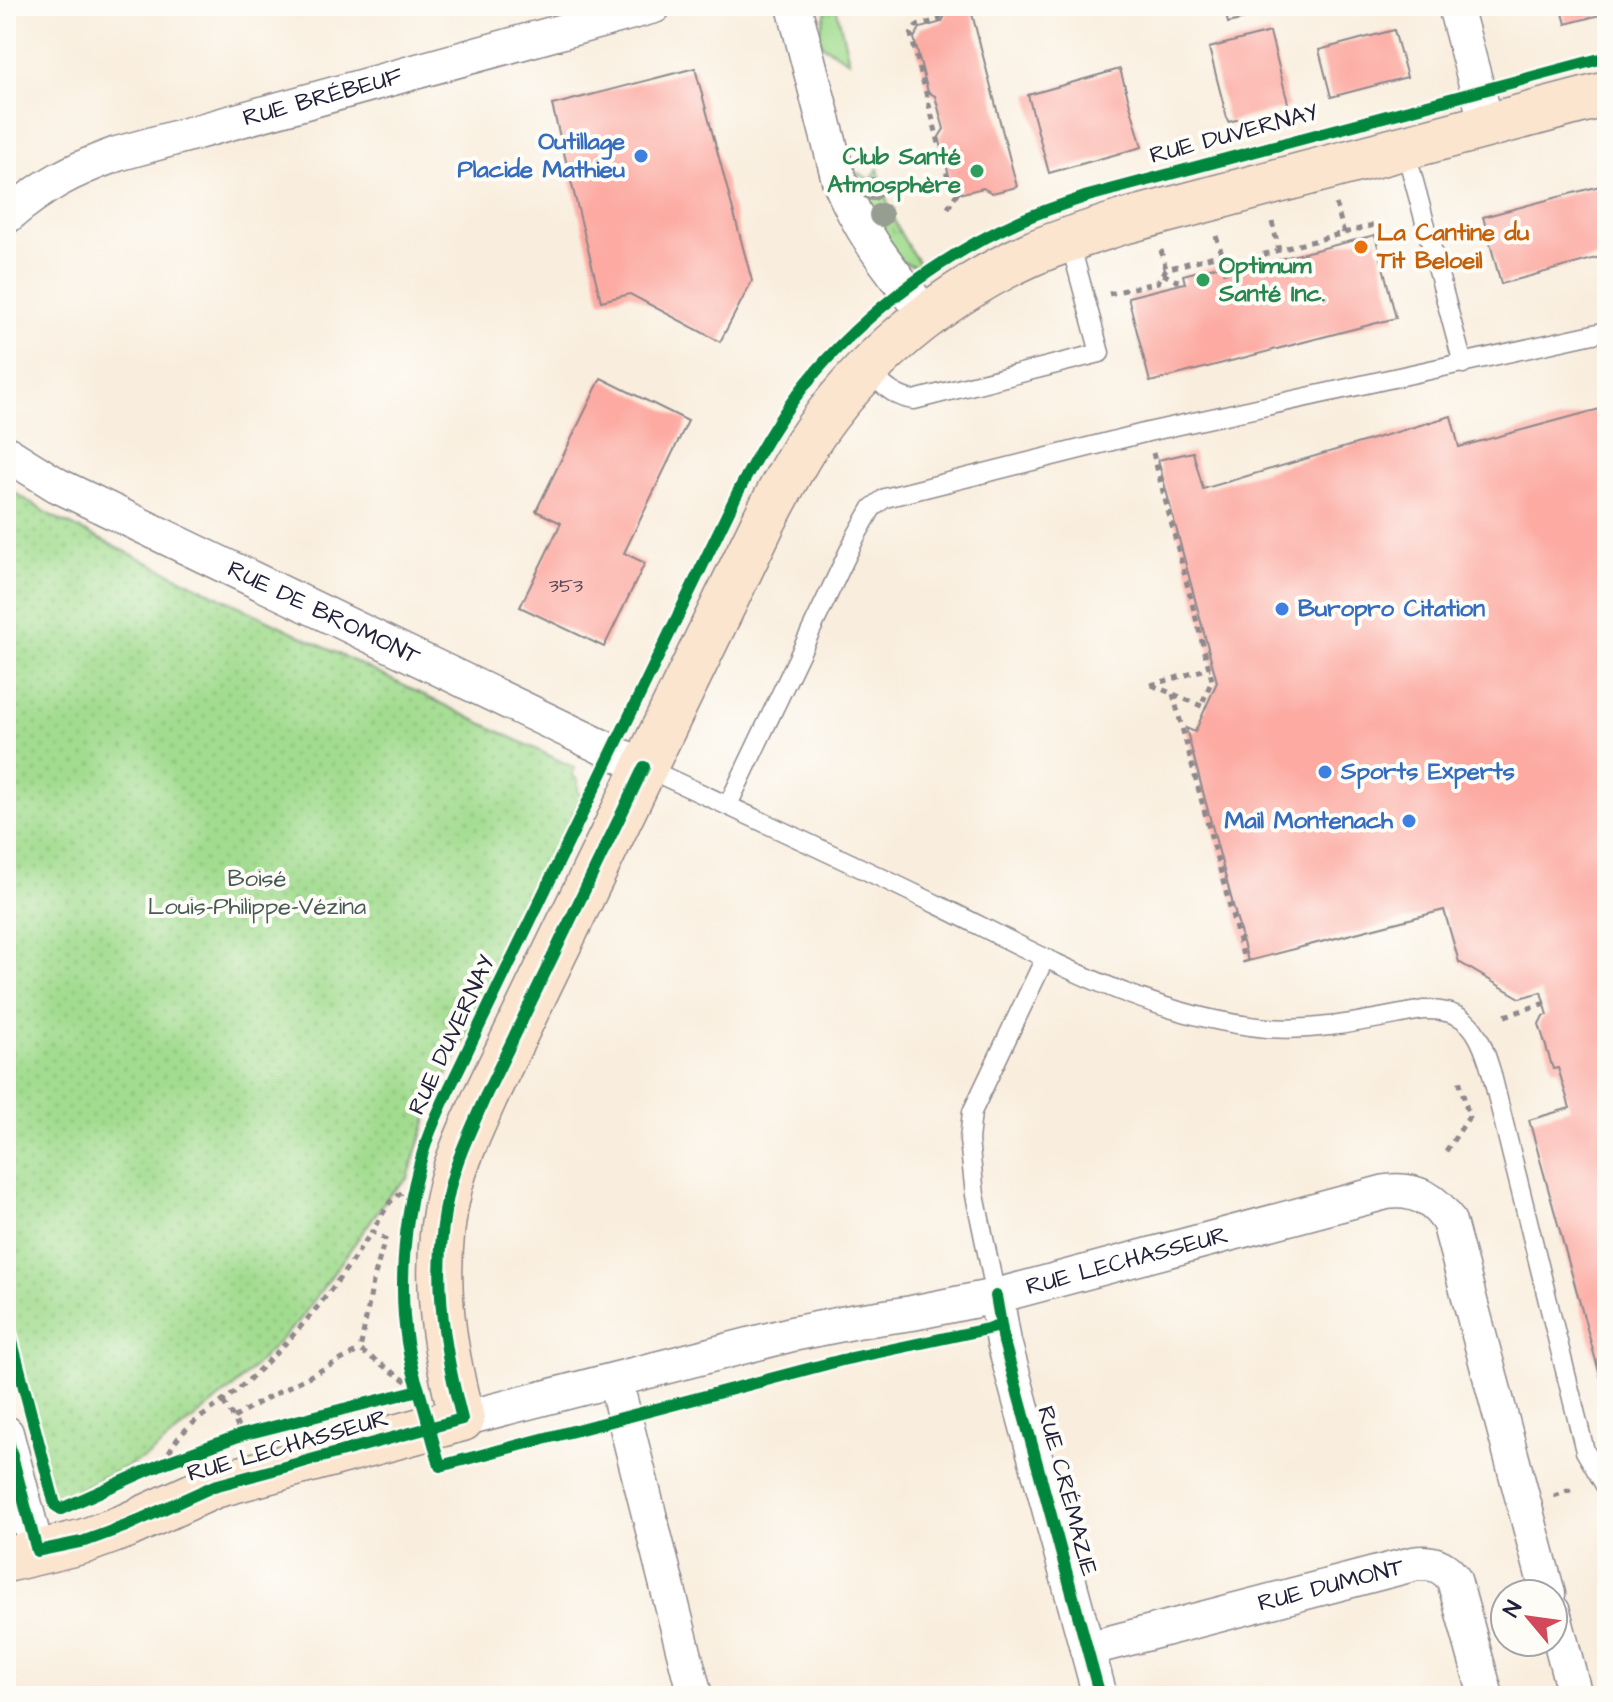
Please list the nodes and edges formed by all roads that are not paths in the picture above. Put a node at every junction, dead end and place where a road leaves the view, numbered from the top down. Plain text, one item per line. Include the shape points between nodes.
1 (654, 6) edge
2 (794, 6) edge
3 (1455, 6) edge
4 (1607, 94) edge
5 (1487, 125) junction
6 (1405, 148) junction
7 (6, 217) edge
8 (1069, 239) junction
9 (927, 316) junction
10 (1607, 331) edge
11 (1463, 364) junction
12 (867, 371) junction
13 (6, 453) edge
14 (644, 767) junction
15 (728, 805) junction
16 (1045, 958) junction
17 (996, 1296) junction
18 (615, 1380) junction
19 (438, 1412) junction
20 (6, 1433) edge
21 (1607, 1489) edge
22 (21, 1556) edge
23 (1544, 1578) edge
24 (1087, 1649) junction
25 (1565, 1658) edge
26 (695, 1696) edge
27 (1100, 1696) edge
28 (1486, 1696) edge
29 (1575, 1696) edge

1 - 7 street, RUE BRÉBEUF via 117,154 50,183
2 - 9 street via 850,207
3 - 5 street
4 - 5 street
5 - 6 street
6 - 8 street
6 - 11 lane
8 - 9 street via 1000,270
8 - 12 lane via 1100,353 914,400 892,392
9 - 12 street
10 - 11 lane
11 - 15 lane via 1148,432 885,498 872,508 856,536
12 - 14 street via 824,420 792,469
13 - 14 street, RUE DE BROMONT via 57,485
14 - 15 lane
14 - 19 street via 486,1095 450,1188 440,1308 450,1373
15 - 16 lane
16 - 17 lane via 972,1112 969,1140 975,1195
16 - 21 lane via 1175,1011 1252,1026 1297,1030 1433,1010 1470,1025 1491,1071 1585,1451
17 - 18 street, RUE LECHASSEUR via 792,1334
17 - 23 street, RUE LECHASSEUR via 1386,1192 1423,1196 1445,1214 1452,1230
17 - 24 street, RUE CRÉMAZIE
18 - 19 street, RUE LECHASSEUR
18 - 26 street
19 - 22 street, RUE LECHASSEUR via 214,1486 85,1541
20 - 22 street
24 - 27 street, RUE CRÉMAZIE
24 - 28 street, RUE DUMONT via 1430,1563 1454,1580
25 - 29 street

